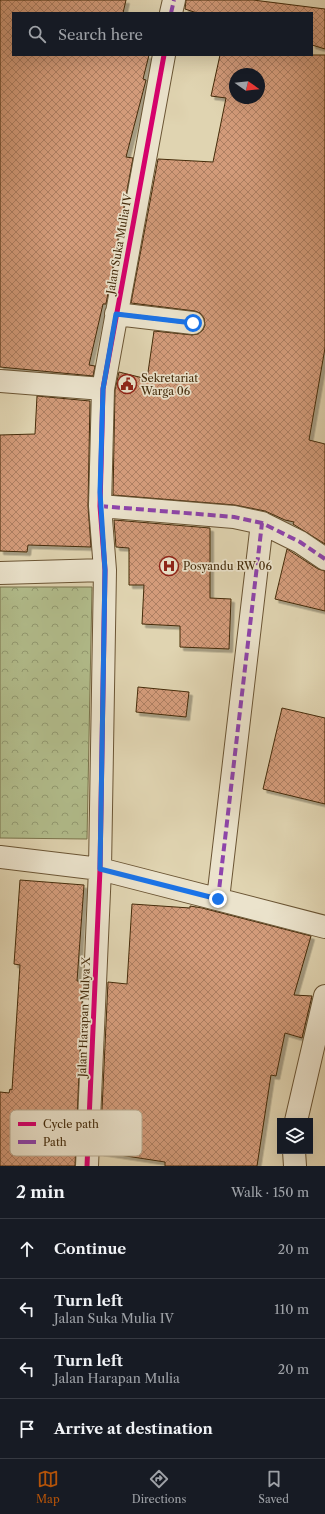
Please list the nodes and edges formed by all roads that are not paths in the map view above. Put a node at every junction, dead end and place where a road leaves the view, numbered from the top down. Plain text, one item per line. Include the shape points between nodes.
1 (174, 0) edge
2 (171, 12) edge
3 (164, 56) edge
4 (116, 314) junction
5 (193, 323) dead end
6 (0, 381) edge
7 (103, 389) junction
8 (100, 506) junction
9 (262, 523) junction
10 (325, 559) edge
11 (105, 570) junction
12 (0, 573) edge
13 (0, 857) edge
14 (100, 869) junction
15 (218, 899) junction
16 (325, 926) edge
17 (325, 996) edge
18 (89, 1110) edge
19 (297, 1118) edge
20 (294, 1154) edge
21 (87, 1156) edge
22 (87, 1166) edge
23 (295, 1166) edge

1 - 2 street
3 - 4 street, Jalan Suka Mulia IV
4 - 5 street
4 - 7 street, Jalan Suka Mulia IV
6 - 7 street
7 - 8 street, Jalan Suka Mulia IV
8 - 9 street via 234,517
8 - 11 street, Jalan Suka Mulia IV
9 - 10 street via 300,542
9 - 15 street
11 - 12 street
11 - 14 street, Jalan Suka Mulia IV
13 - 14 street
14 - 15 street
14 - 18 street, Jalan Harapan Mulya X
15 - 16 street
17 - 19 street
20 - 23 street
21 - 22 street, Jalan Harapan Mulya X

